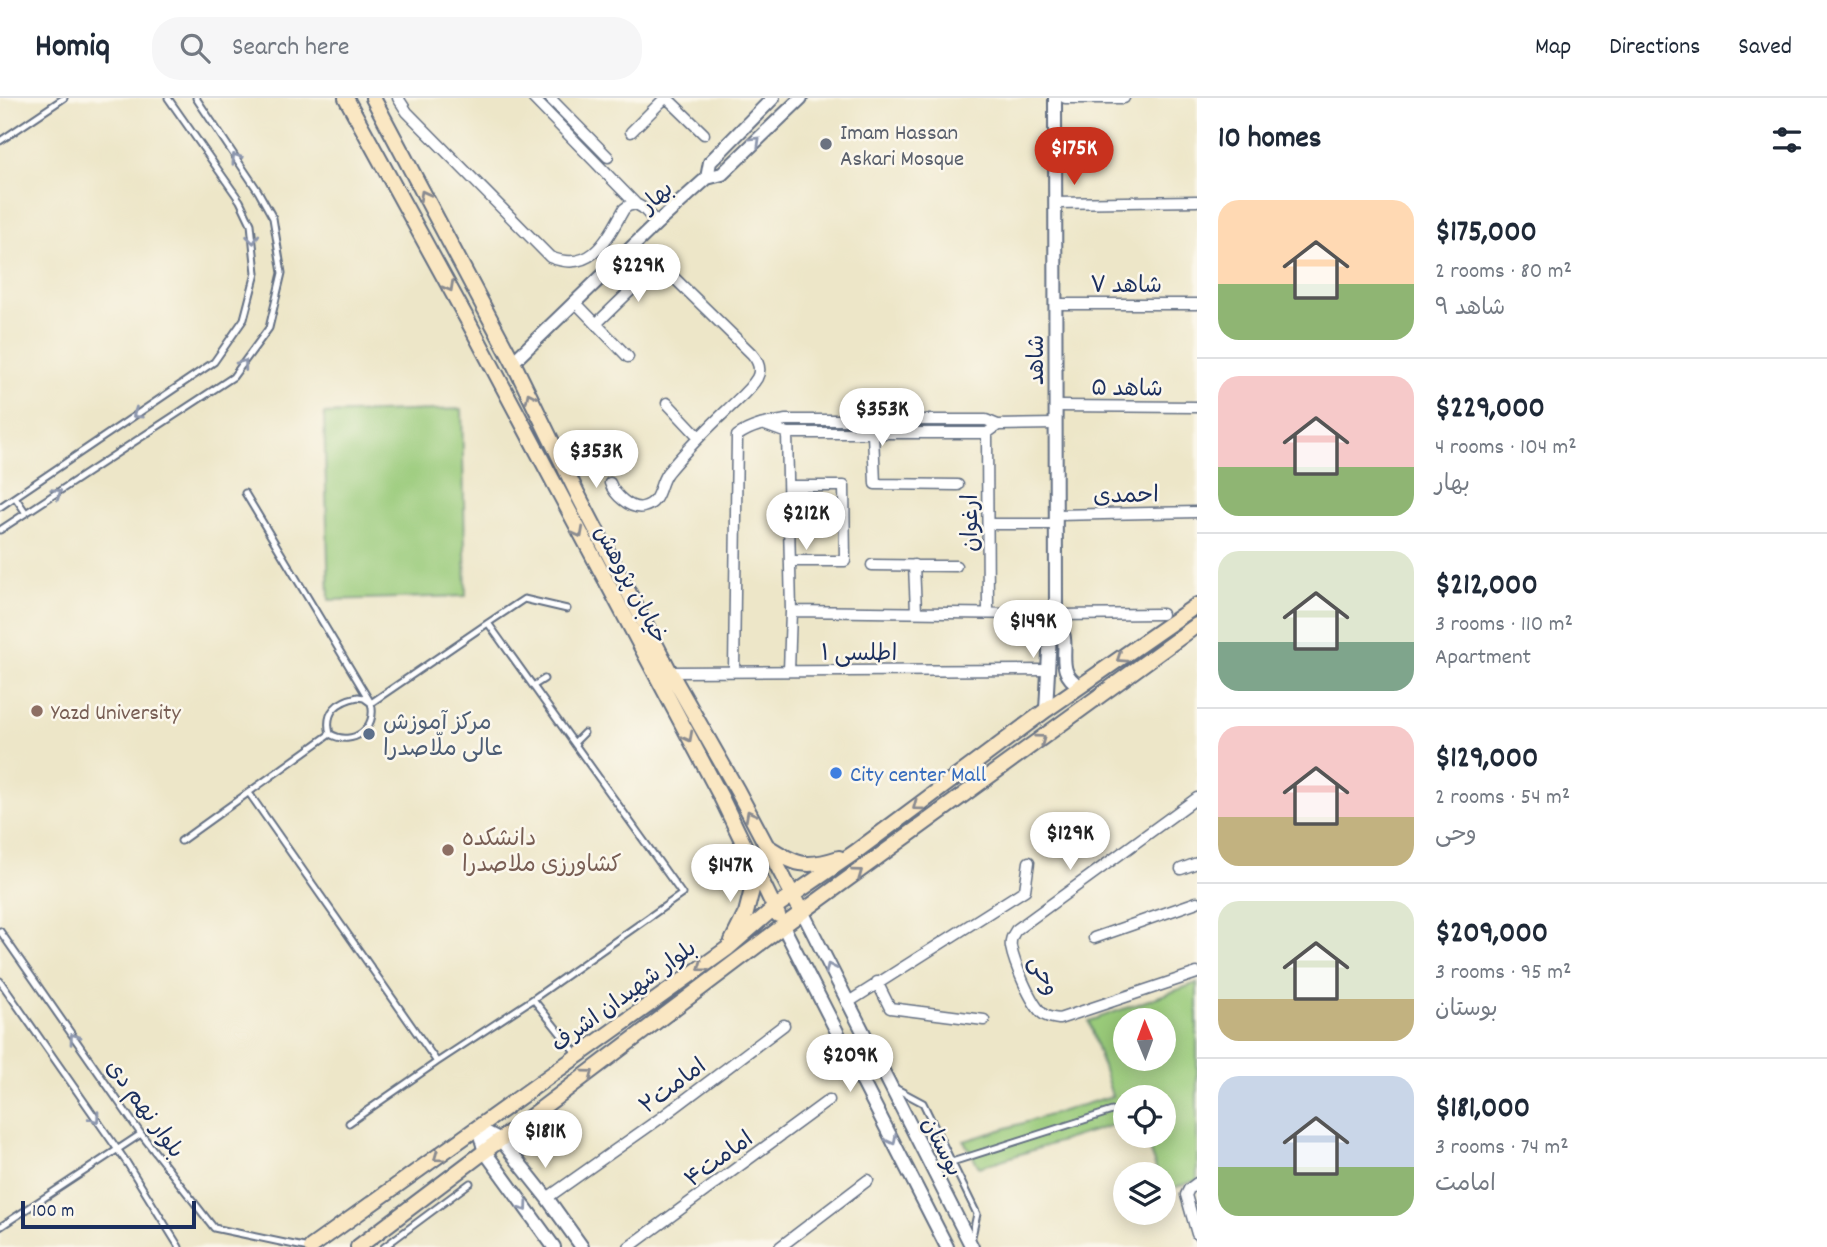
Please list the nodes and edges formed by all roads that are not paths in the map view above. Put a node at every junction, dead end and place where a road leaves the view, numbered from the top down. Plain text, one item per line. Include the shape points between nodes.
1 (64, 98) edge
2 (168, 98) edge
3 (196, 98) edge
4 (346, 98) edge
5 (373, 98) edge
6 (398, 98) edge
7 (533, 98) edge
8 (551, 98) edge
9 (666, 98) edge
10 (772, 98) edge
11 (802, 98) edge
12 (1055, 98) edge
13 (1065, 98) edge
14 (1092, 98) edge
15 (1124, 98) edge
16 (631, 132) dead end
17 (704, 134) dead end
18 (0, 141) edge
19 (608, 158) dead end
20 (707, 178) junction
21 (1197, 201) edge
22 (1055, 203) junction
23 (636, 204) junction
24 (657, 223) junction
25 (575, 302) junction
26 (1055, 304) junction
27 (1197, 304) edge
28 (596, 324) junction
29 (628, 357) dead end
30 (513, 362) junction
31 (667, 403) dead end
32 (1056, 405) junction
33 (1197, 407) edge
34 (761, 424) junction
35 (1056, 424) junction
36 (998, 425) junction
37 (787, 433) junction
38 (873, 433) junction
39 (988, 433) junction
40 (699, 437) junction
41 (610, 483) dead end
42 (958, 485) dead end
43 (789, 486) junction
44 (245, 494) dead end
45 (15, 497) junction
46 (0, 507) edge
47 (1197, 512) edge
48 (26, 513) junction
49 (1056, 520) junction
50 (988, 524) junction
51 (0, 530) edge
52 (790, 561) junction
53 (872, 565) dead end
54 (914, 565) junction
55 (956, 566) dead end
56 (1197, 605) edge
57 (567, 609) dead end
58 (791, 611) junction
59 (916, 611) junction
60 (988, 612) junction
61 (1034, 614) dead end
62 (1162, 614) dead end
63 (1056, 619) junction
64 (488, 623) junction
65 (1197, 625) edge
66 (1157, 634) junction
67 (1168, 646) junction
68 (1049, 670) junction
69 (734, 671) junction
70 (789, 671) junction
71 (670, 672) junction
72 (544, 679) dead end
73 (533, 686) junction
74 (1080, 687) junction
75 (371, 703) junction
76 (1046, 710) junction
77 (584, 733) dead end
78 (330, 734) junction
79 (574, 743) junction
80 (249, 793) junction
81 (1197, 798) edge
82 (181, 841) dead end
83 (765, 844) junction
84 (854, 853) junction
85 (1029, 862) dead end
86 (1197, 863) edge
87 (1181, 869) dead end
88 (757, 870) junction
89 (794, 896) junction
90 (1197, 902) edge
91 (775, 908) junction
92 (803, 913) junction
93 (783, 926) junction
94 (0, 931) edge
95 (1094, 938) dead end
96 (728, 948) junction
97 (1197, 973) edge
98 (0, 981) edge
99 (877, 982) junction
100 (533, 999) junction
101 (847, 1003) junction
102 (984, 1020) dead end
103 (784, 1024) dead end
104 (857, 1024) junction
105 (493, 1025) junction
106 (500, 1032) dead end
107 (839, 1036) junction
108 (578, 1056) junction
109 (437, 1062) junction
110 (888, 1085) junction
111 (829, 1100) dead end
112 (1112, 1111) dead end
113 (349, 1123) dead end
114 (478, 1128) junction
115 (141, 1134) junction
116 (501, 1140) junction
117 (117, 1149) junction
118 (485, 1152) junction
119 (952, 1162) junction
120 (868, 1180) dead end
121 (470, 1183) dead end
122 (1197, 1183) edge
123 (433, 1190) junction
124 (547, 1198) junction
125 (444, 1203) junction
126 (0, 1227) edge
127 (1197, 1234) edge
128 (971, 1246) edge
129 (179, 1247) edge
130 (304, 1247) edge
131 (312, 1247) edge
132 (358, 1247) edge
133 (384, 1247) edge
134 (554, 1247) edge
135 (582, 1247) edge
136 (629, 1247) edge
137 (780, 1247) edge
138 (947, 1247) edge

1 - 18 lane
2 -> 45 lane via 251,224 256,273 244,319 214,362
48 -> 3 lane via 233,377 270,328 282,272 273,218
4 -> 88 main road, خیابان پژوهش
30 -> 5 main road, خیابان پژوهش
6 - 23 street via 550,257 579,260 596,252 624,209
7 - 23 street
8 - 19 street
9 - 16 street
9 - 17 street
10 - 20 street, بهار via 710,162
20 -> 11 street, بهار via 722,174
12 - 22 street, شاهد
13 - 14 street
14 - 15 street
20 - 24 street, بهار
21 - 22 street
22 - 26 street, شاهد
23 - 24 street
24 - 25 street, بهار
25 - 28 street
25 - 30 street, بهار
26 - 27 street, شاهد ۷
26 - 32 street, شاهد
28 - 29 street
28 - 40 street via 659,263 752,354 760,366 759,377
71 -> 30 main road, خیابان پژوهش
31 - 40 street
32 - 33 street, شاهد ۵
32 - 35 street, شاهد
34 - 36 street via 786,420 986,420
34 - 37 street
34 - 69 street via 737,436
35 - 36 street
35 - 49 street, شاهد
36 - 39 street
37 - 38 street
37 - 43 street
38 - 39 street
38 - 42 street via 875,484
39 - 50 street, ارغوان
40 - 41 street via 665,475 650,505 631,506
43 - 52 street
43 - 52 street via 844,486 845,561
44 - 75 lane
45 - 46 lane
45 - 48 lane
47 - 49 street, احمدی
48 - 51 lane
49 - 50 street, احمدی
49 - 63 street, شاهد
50 - 60 street, ارغوان
52 - 58 street
53 - 54 street
54 - 55 street
54 - 59 street
56 - 66 main road, بلوار شهیدان اشرف
57 - 64 lane via 524,600
58 - 59 street
58 - 70 street
59 - 60 street
60 - 61 street
62 - 63 street
63 - 68 street, شاهد via 1050,634
63 - 74 street, شاهد via 1063,631 1065,669
64 - 73 lane
64 - 75 lane
65 - 67 main road, بلوار شهیدان اشرف
66 - 67 main road via 1158,644
66 -> 74 main road, بلوار شهیدان اشرف
92 -> 67 main road, بلوار شهیدان اشرف
68 - 70 street, اطلسی ۱
68 - 76 street, شاهد
69 - 70 street, اطلسی ۱
69 - 71 street, اطلسی ۱
83 -> 71 main road, خیابان پژوهش
72 - 73 lane
73 - 79 lane
74 - 76 main road, بلوار شهیدان اشرف
75 - 78 lane via 372,718 362,733 349,739
75 - 78 lane via 358,697 338,704 328,725
76 -> 84 main road, بلوار شهیدان اشرف
77 - 79 lane
78 - 80 lane
79 - 100 lane via 682,894
80 - 82 lane
80 - 109 lane
81 - 97 street, وحی via 1016,930 1010,944 1021,977 1041,1013 1049,1018 1059,1019
83 - 84 main road via 790,861 804,864
83 - 89 main road, خیابان پژوهش
84 - 89 main road, بلوار شهیدان اشرف
85 - 99 street via 1025,890
86 - 87 street
88 - 91 main road, خیابان پژوهش
88 - 96 main road via 746,913
89 - 91 main road, بلوار شهیدان اشرف
89 - 92 main road, خیابان پژوهش
90 - 95 street
91 - 93 main road, خیابان پژوهش
91 - 96 main road, بلوار شهیدان اشرف
92 - 93 main road, بلوار شهیدان اشرف
101 -> 92 street, بوستان
93 - 107 street, بوستان
116 -> 93 main road, بلوار شهیدان اشرف
115 -> 94 lane, بلوار نهم دی
96 -> 108 main road, بلوار شهیدان اشرف
98 -> 117 lane, بلوار نهم دی
99 - 101 street
99 - 102 street via 890,1009
100 - 105 lane
100 - 108 lane
101 - 104 street, بوستان
103 - 124 street, امامت۲
104 - 107 street
104 - 110 street, بوستان
105 - 106 lane
105 - 109 lane
107 -> 138 street, بوستان
108 - 114 main road, بلوار شهیدان اشرف
109 - 113 lane
110 - 119 lane via 923,1103
110 - 128 street, بوستان
111 - 136 street, امامت۴
112 - 119 lane
114 - 116 street
114 - 118 street
114 -> 131 main road, بلوار شهیدان اشرف
115 - 117 lane
115 - 130 lane, بلوار نهم دی via 214,1228
116 - 118 main road, بلوار شهیدان اشرف
116 - 124 street
117 - 126 lane
117 - 129 lane, بلوار نهم دی
118 - 123 main road, بلوار شهیدان اشرف
118 -> 134 street
119 - 128 lane via 977,1214
120 - 137 street
121 - 125 lane
122 - 127 street via 1186,1195
123 - 125 lane
123 - 132 main road, بلوار شهیدان اشرف
124 - 135 street
125 - 133 lane

